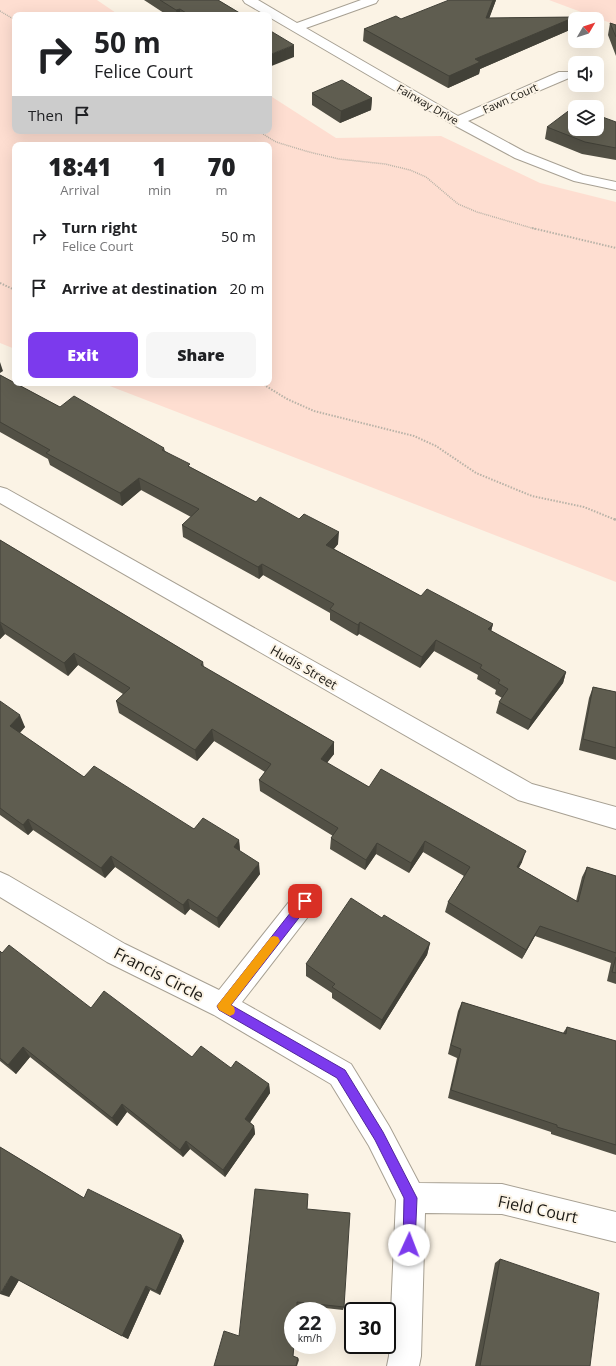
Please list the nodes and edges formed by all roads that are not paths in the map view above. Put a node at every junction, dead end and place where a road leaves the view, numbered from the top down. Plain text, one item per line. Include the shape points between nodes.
1 (250, 0) edge
2 (372, 0) edge
3 (271, 12) edge
4 (272, 13) edge
5 (297, 27) junction
6 (564, 75) dead end
7 (457, 122) junction
8 (616, 186) edge
9 (0, 494) edge
10 (616, 818) edge
11 (0, 884) edge
12 (305, 901) dead end
13 (223, 1006) junction
14 (411, 1198) junction
15 (616, 1227) edge
16 (403, 1366) edge

1 - 3 street, Fairway Drive
2 - 5 street
4 - 5 street, Fairway Drive
5 - 7 street, Fairway Drive
6 - 7 street, Fawn Court
7 - 8 street, Fairway Drive via 520,155 579,178
9 - 10 street, Hudis Street via 526,793
11 - 13 street, Francis Circle via 116,953
12 - 13 street
13 - 14 street, Francis Circle via 341,1074 379,1136
14 - 15 street, Field Court via 502,1199
14 - 16 street, Francis Circle

